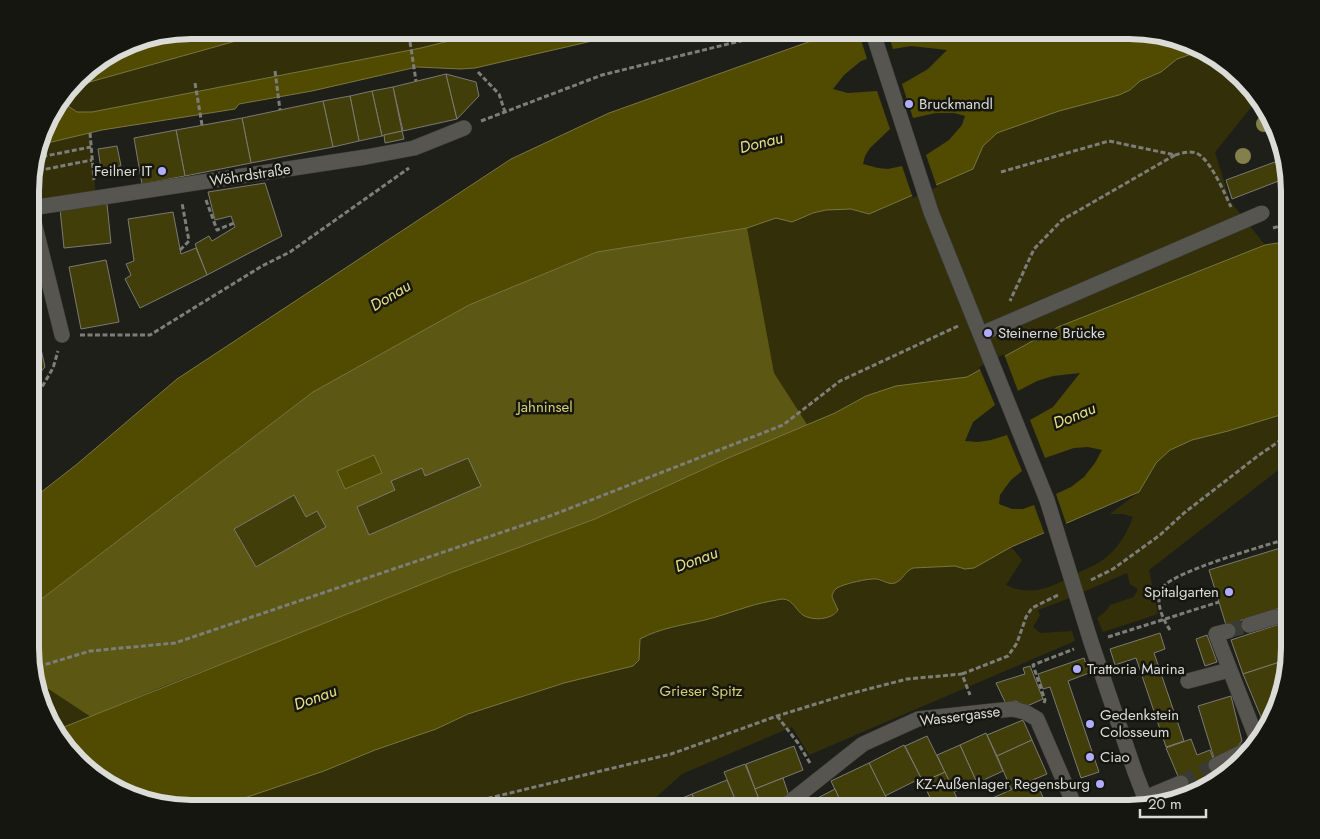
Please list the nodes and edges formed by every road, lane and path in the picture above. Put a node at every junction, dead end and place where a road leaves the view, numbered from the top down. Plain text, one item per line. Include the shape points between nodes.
1 (748, 39) edge
2 (875, 39) edge
3 (410, 42) dead end
4 (275, 71) dead end
5 (478, 72) dead end
6 (416, 81) dead end
7 (194, 83) dead end
8 (280, 110) dead end
9 (505, 112) junction
10 (202, 125) dead end
11 (464, 128) joint
12 (90, 133) dead end
13 (91, 147) junction
14 (1175, 155) junction
15 (43, 156) edge
16 (410, 168) dead end
17 (40, 170) edge
18 (1001, 172) dead end
19 (200, 183) junction
20 (180, 186) junction
21 (1230, 206) dead end
22 (39, 208) edge
23 (1262, 213) dead end
24 (234, 223) dead end
25 (39, 242) edge
26 (180, 250) dead end
27 (1010, 301) dead end
28 (946, 332) dead end
29 (981, 334) junction
30 (62, 335) junction
31 (39, 392) edge
32 (1281, 440) edge
33 (1281, 541) edge
34 (1094, 578) dead end
35 (1057, 596) dead end
36 (1219, 602) dead end
37 (1281, 615) edge
38 (1163, 619) junction
39 (1249, 625) tunnel mouth
40 (1170, 630) dead end
41 (1222, 632) dead end
42 (1091, 642) junction
43 (40, 666) edge
44 (1229, 670) junction
45 (962, 674) junction
46 (1188, 681) dead end
47 (1045, 700) dead end
48 (978, 714) junction
49 (777, 716) junction
50 (1255, 734) edge
51 (1239, 754) edge
52 (1216, 765) tunnel mouth
53 (819, 778) junction
54 (1181, 783) tunnel mouth
55 (500, 796) junction
56 (1154, 798) edge
57 (1145, 799) edge
58 (483, 800) edge
59 (498, 800) edge
60 (793, 800) edge
61 (1072, 800) edge

1 - 9 path via 602,75
2 - 29 street, bridge via 932,212
3 - 6 path
4 - 8 path
5 - 9 path via 499,94
7 - 10 path
9 - 11 path
11 - 19 street, Wöhrdstraße via 414,148
12 - 13 path
13 - 15 path
13 - 17 path via 92,160
14 - 18 path via 1109,141
14 - 21 path via 1186,152 1198,154 1214,172
14 - 27 path via 1062,220 1034,249
16 - 30 path via 290,252 150,335
19 - 20 street, Wöhrdstraße
19 - 24 path via 217,230
20 - 22 street, Wöhrdstraße
20 - 26 path via 188,241
23 - 29 street, bridge
25 - 30 street
28 - 43 path via 840,381 783,425 550,516 175,643 90,651
29 - 42 street, bridge via 1047,500
30 - 31 path via 53,368
32 - 34 path via 1160,535 1113,569
33 - 38 path via 1202,566 1168,581 1158,596
35 - 45 path via 1032,608 1008,656
36 - 38 path
37 - 39 street
38 - 40 path
38 - 42 path
41 - 44 street
42 - 47 path via 1033,665
42 - 57 street
44 - 46 street
44 - 50 street
45 - 48 path
45 - 49 path via 907,679
48 - 53 street, Wassergasse via 918,720 863,744
48 - 61 street, Wassergasse via 1012,709 1037,719
49 - 53 path
49 - 55 path via 670,754
51 - 52 street
53 - 60 street, Wassergasse
54 - 56 street
55 - 58 path
55 - 59 path

